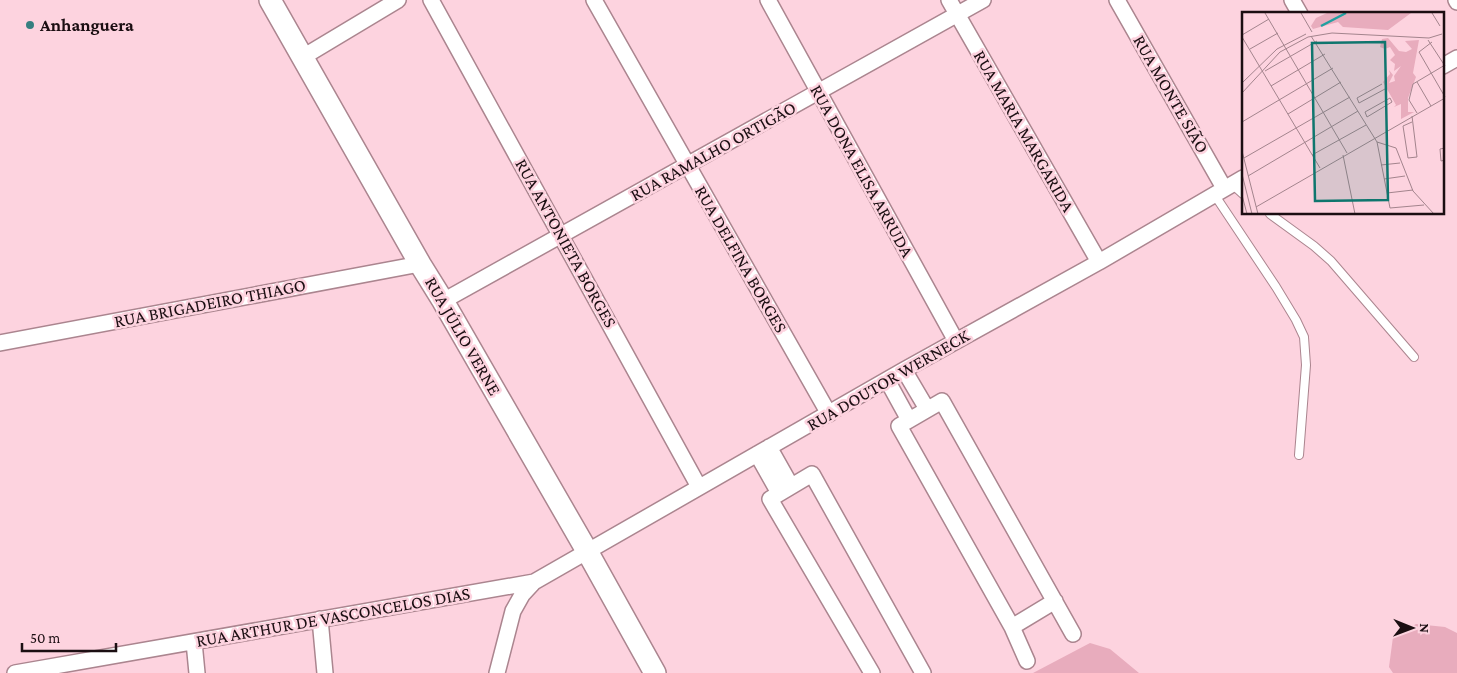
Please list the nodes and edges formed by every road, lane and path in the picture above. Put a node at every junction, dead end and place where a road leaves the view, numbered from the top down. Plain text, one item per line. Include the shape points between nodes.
1 (270, 0) edge
2 (398, 0) edge
3 (431, 0) edge
4 (594, 0) edge
5 (768, 0) edge
6 (949, 0) edge
7 (983, 0) edge
8 (1117, 0) edge
9 (1292, 0) edge
10 (1299, 12) edge
11 (957, 15) junction
12 (303, 57) junction
13 (1457, 58) edge
14 (1444, 65) edge
15 (819, 92) junction
16 (688, 165) junction
17 (1231, 188) edge
18 (1242, 212) edge
19 (1243, 215) edge
20 (1271, 215) edge
21 (562, 235) junction
22 (1099, 262) junction
23 (420, 264) junction
24 (444, 301) junction
25 (956, 341) junction
26 (0, 343) edge
27 (1414, 357) dead end
28 (904, 370) junction
29 (887, 380) junction
30 (927, 409) junction
31 (828, 414) junction
32 (909, 420) junction
33 (763, 451) junction
34 (1299, 455) dead end
35 (699, 487) junction
36 (785, 489) junction
37 (587, 551) junction
38 (534, 582) junction
39 (1055, 602) junction
40 (320, 619) junction
41 (1012, 627) junction
42 (1073, 634) dead end
43 (194, 642) junction
44 (1027, 661) dead end
45 (66, 669) edge
46 (15, 673) edge
47 (197, 673) edge
48 (325, 673) edge
49 (497, 673) edge
50 (655, 673) edge
51 (872, 673) edge
52 (923, 673) edge

1 - 12 street, RUA JÚLIO VERNE
2 - 12 street
3 - 21 street, RUA ANTONIETA BORGES
4 - 16 street, RUA DELFINA BORGES
5 - 15 street, RUA DONA ELISA ARRUDA
6 - 11 street, RUA MARIA MARGARIDA
7 - 11 street, RUA RAMALHO ORTIGÃO
8 - 17 street, RUA MONTE SIÃO
9 - 10 street
11 - 15 street, RUA RAMALHO ORTIGÃO
11 - 22 street, RUA MARIA MARGARIDA
12 - 23 street, RUA JÚLIO VERNE
13 - 14 street
15 - 16 street, RUA RAMALHO ORTIGÃO
15 - 25 street, RUA DONA ELISA ARRUDA
16 - 21 street, RUA RAMALHO ORTIGÃO
16 - 31 street, RUA DELFINA BORGES
17 - 18 lane
17 - 22 street, RUA DOUTOR WERNECK
19 - 34 lane via 1276,287 1304,338 1306,365
20 - 27 lane via 1330,261
21 - 24 street, RUA RAMALHO ORTIGÃO
21 - 35 street, RUA ANTONIETA BORGES
22 - 25 street, RUA DOUTOR WERNECK
23 - 24 street, RUA JÚLIO VERNE
23 - 26 street, RUA BRIGADEIRO THIAGO
24 - 37 street, RUA JÚLIO VERNE
25 - 28 street, RUA DOUTOR WERNECK
28 - 29 street, RUA DOUTOR WERNECK
28 - 30 street
29 - 31 street, RUA DOUTOR WERNECK
29 - 32 street
30 - 32 street
30 - 39 street via 942,401
31 - 33 street, RUA DOUTOR WERNECK
32 - 41 street via 900,426
33 - 35 street, RUA DOUTOR WERNECK
33 - 36 street
35 - 37 street, RUA DOUTOR WERNECK
36 - 51 street via 770,499
36 - 52 street via 812,474
37 - 38 street, RUA DOUTOR WERNECK
37 - 50 street, RUA JÚLIO VERNE
38 - 40 street, RUA ARTHUR DE VASCONCELOS DIAS
38 - 49 street via 512,610
39 - 41 street
39 - 42 street
40 - 43 street, RUA ARTHUR DE VASCONCELOS DIAS
40 - 48 street
41 - 44 street
43 - 45 street, RUA ARTHUR DE VASCONCELOS DIAS
43 - 47 street
45 - 46 street, RUA ARTHUR DE VASCONCELOS DIAS

